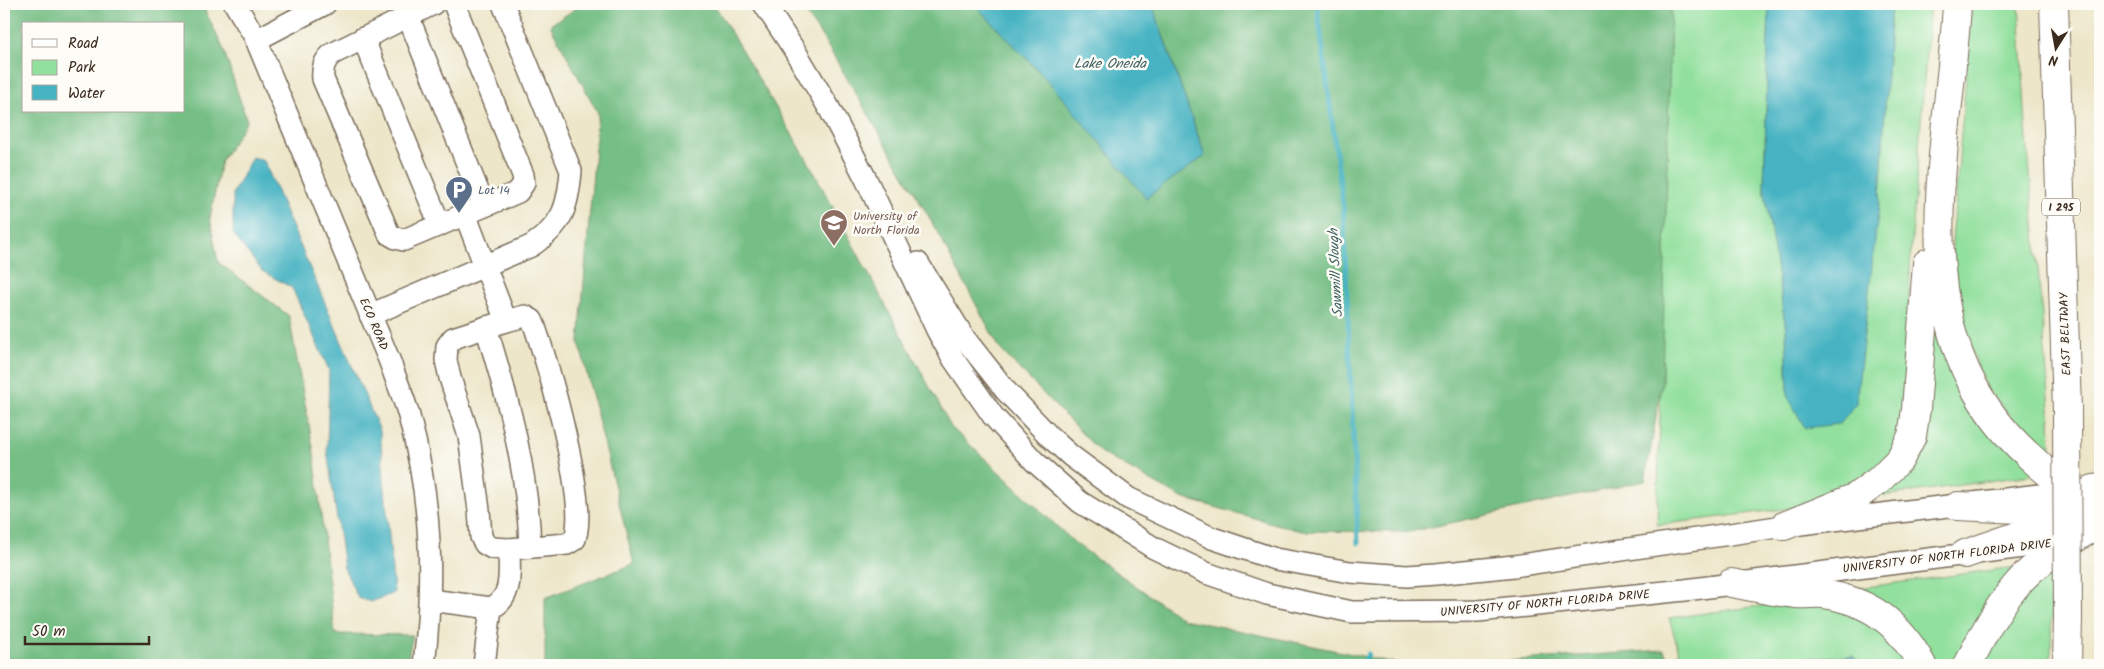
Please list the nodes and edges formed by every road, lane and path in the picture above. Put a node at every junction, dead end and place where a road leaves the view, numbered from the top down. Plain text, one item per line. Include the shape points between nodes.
1 (235, 4) edge
2 (325, 4) edge
3 (433, 4) edge
4 (454, 4) edge
5 (503, 4) edge
6 (764, 4) edge
7 (1957, 4) edge
8 (2054, 4) edge
9 (408, 16) junction
10 (363, 38) junction
11 (256, 40) junction
12 (866, 180) junction
13 (474, 210) junction
14 (1938, 211) junction
15 (440, 225) junction
16 (484, 265) junction
17 (370, 315) junction
18 (496, 324) junction
19 (1958, 506) joint
20 (2090, 514) edge
21 (1784, 526) junction
22 (530, 547) junction
23 (509, 549) junction
24 (1965, 554) joint
25 (1731, 583) junction
26 (430, 600) junction
27 (491, 608) junction
28 (424, 665) edge
29 (484, 665) edge
30 (1922, 665) edge
31 (1968, 665) edge
32 (2067, 665) edge

1 - 11 street, ECO ROAD
2 - 11 street
3 - 9 street
4 - 13 street via 524,180 518,192
5 - 16 street via 571,171 568,199 549,234 531,246
6 - 12 street, UNIVERSITY OF NORTH FLORIDA DRIVE via 829,108
7 - 14 highway
8 - 32 highway, EAST BELTWAY / I 295, bridge via 2068,410
9 - 10 street
9 - 13 street
10 - 15 street
10 - 15 street via 332,54 327,59 322,78 389,234 404,240
11 - 17 street, ECO ROAD
12 - 21 street, UNIVERSITY OF NORTH FLORIDA DRIVE via 966,339 1006,392 1050,438 1128,498 1212,538 1275,559 1350,572 1407,576 1514,566
12 - 25 street, UNIVERSITY OF NORTH FLORIDA DRIVE via 937,330 993,416 1080,502 1154,548 1206,573 1267,594 1352,612 1478,612
13 - 15 street
13 - 16 street
14 - 20 highway via 1944,301 1963,369 1981,402 2008,437
14 - 21 highway via 1928,252 1912,436 1900,459 1856,497
16 - 17 street
16 - 18 street
17 - 26 street, ECO ROAD via 409,415 420,464 428,506
18 - 22 street via 503,381 525,475
18 - 22 street via 525,316 532,320 565,430 576,492 578,526 575,539 567,544
18 - 23 street via 453,338 447,346 446,360 469,436 481,537 492,548
19 - 20 highway
19 - 21 street, UNIVERSITY OF NORTH FLORIDA DRIVE
20 - 24 highway
20 - 31 highway via 2012,592 1986,629
22 - 23 street
23 - 27 street via 510,578 506,595 500,604
24 - 25 street, UNIVERSITY OF NORTH FLORIDA DRIVE
25 - 30 highway via 1797,594 1822,594 1847,599 1874,610 1891,622 1912,646
26 - 27 street
26 - 28 street, ECO ROAD
27 - 29 street

